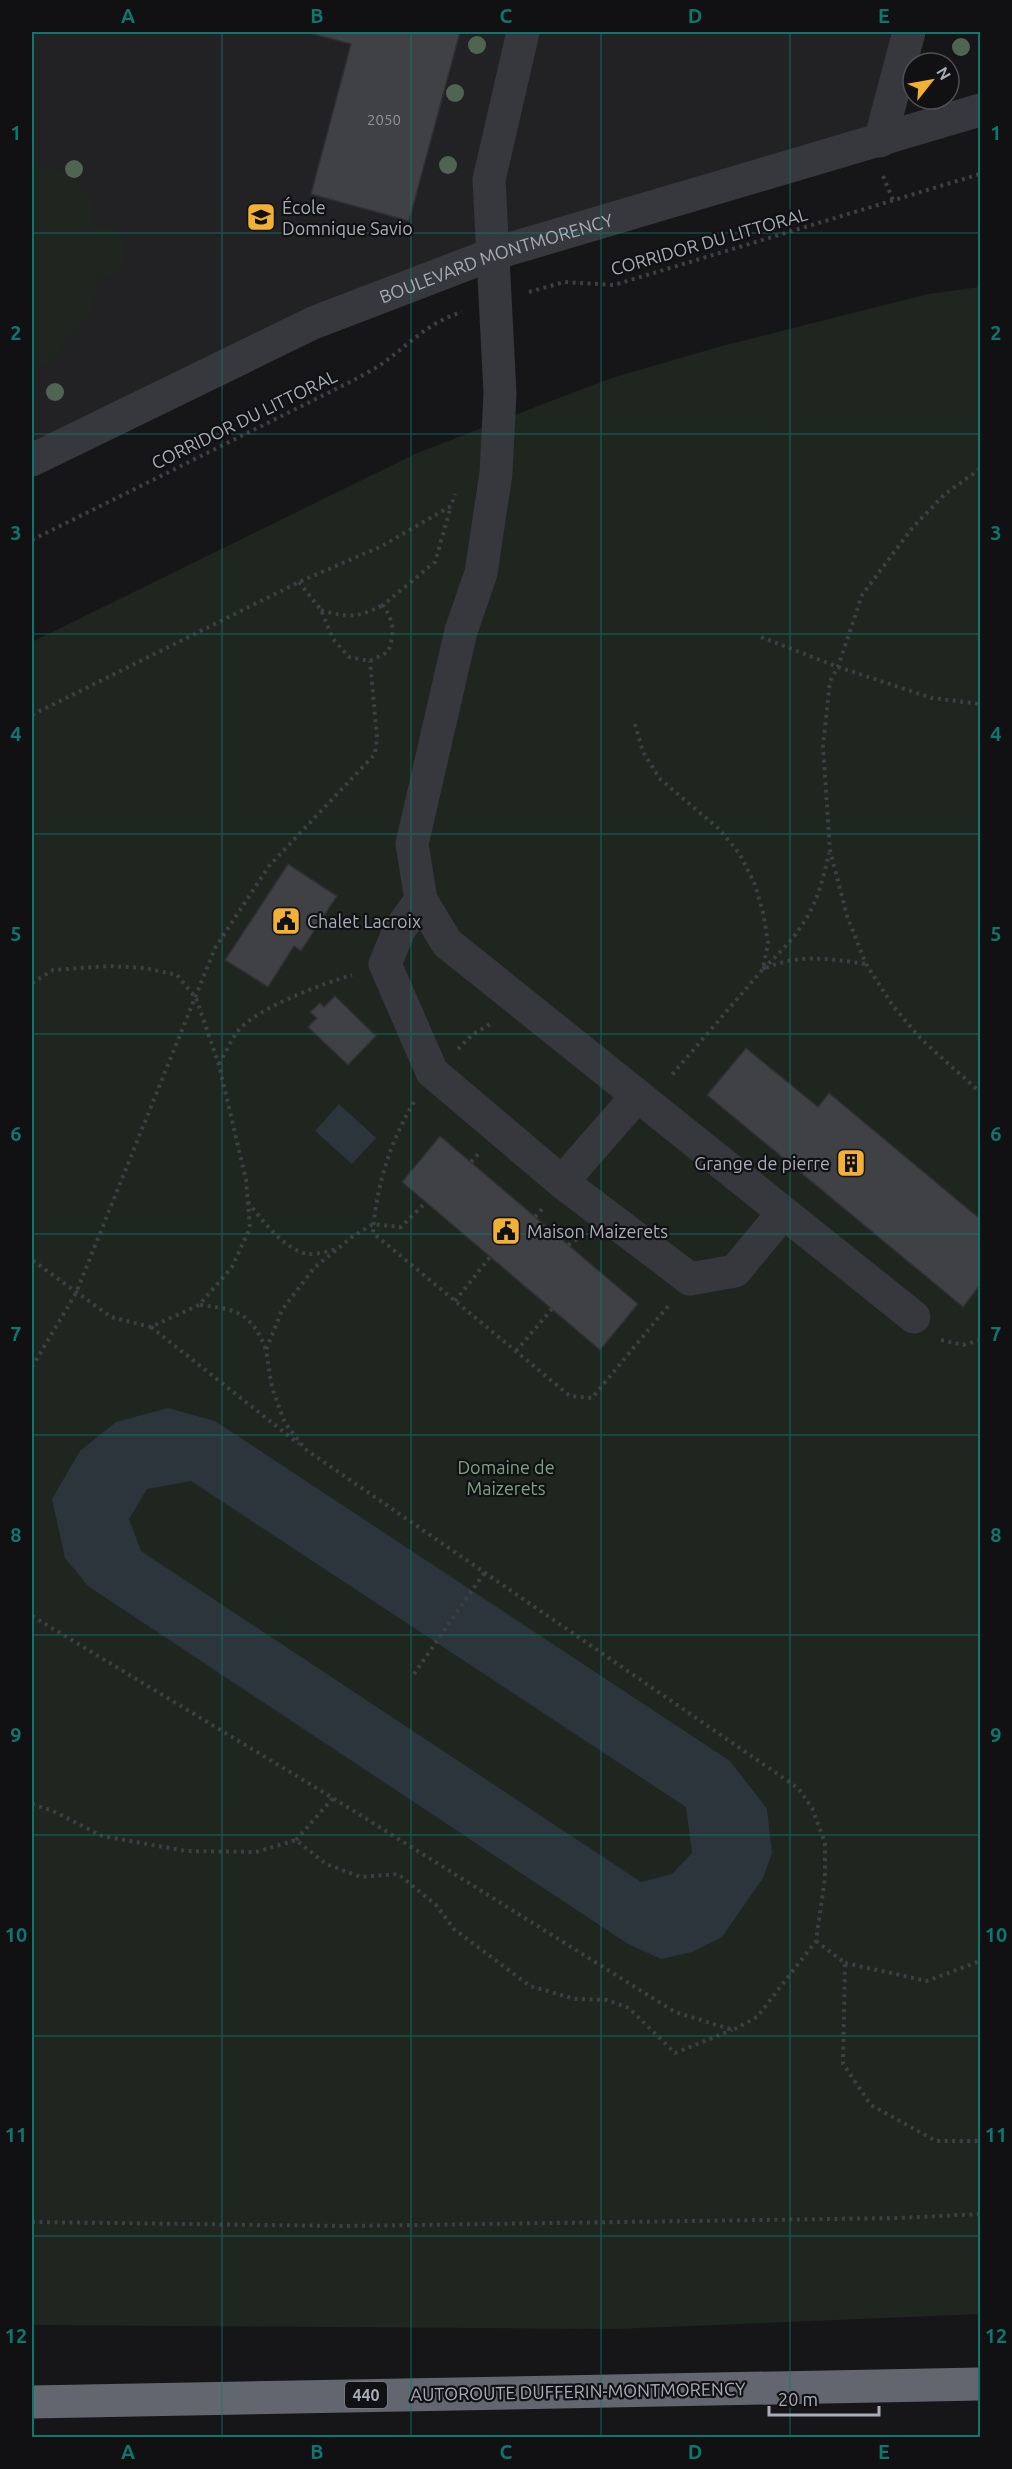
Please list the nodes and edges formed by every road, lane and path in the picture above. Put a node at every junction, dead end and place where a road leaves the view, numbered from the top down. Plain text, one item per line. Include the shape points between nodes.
1 (523, 32) edge
2 (909, 32) edge
3 (981, 110) edge
4 (880, 141) junction
5 (981, 174) edge
6 (493, 254) junction
7 (497, 302) junction
8 (458, 314) junction
9 (459, 325) dead end
10 (32, 460) edge
11 (981, 469) edge
12 (496, 473) junction
13 (458, 486) dead end
14 (451, 506) junction
15 (32, 540) edge
16 (299, 582) junction
17 (383, 605) junction
18 (321, 610) junction
19 (761, 637) dead end
20 (370, 661) junction
21 (838, 667) junction
22 (981, 705) edge
23 (32, 715) edge
24 (635, 724) dead end
25 (830, 849) junction
26 (421, 900) junction
27 (386, 964) junction
28 (866, 964) junction
29 (763, 969) junction
30 (32, 983) edge
31 (196, 998) junction
32 (530, 1010) junction
33 (219, 1065) junction
34 (432, 1071) junction
35 (981, 1092) edge
36 (642, 1100) junction
37 (562, 1182) junction
38 (248, 1201) junction
39 (426, 1202) dead end
40 (783, 1212) junction
41 (373, 1224) junction
42 (337, 1249) junction
43 (490, 1257) dead end
44 (32, 1260) edge
45 (690, 1279) junction
46 (76, 1293) junction
47 (455, 1301) junction
48 (199, 1305) junction
49 (552, 1309) dead end
50 (914, 1317) dead end
51 (151, 1327) junction
52 (266, 1350) junction
53 (516, 1351) junction
54 (32, 1367) edge
55 (305, 1449) junction
56 (485, 1572) junction
57 (32, 1616) edge
58 (414, 1674) dead end
59 (333, 1798) junction
60 (32, 1804) edge
61 (296, 1840) junction
62 (816, 1941) junction
63 (981, 1961) edge
64 (845, 1963) junction
65 (733, 2030) junction
66 (981, 2141) edge
67 (981, 2214) edge
68 (32, 2222) edge
69 (981, 2384) edge
70 (32, 2402) edge

1 - 6 street via 489,180
2 - 4 street
3 - 4 street, BOULEVARD MONTMORENCY
4 - 6 street, BOULEVARD MONTMORENCY
5 - 7 path, CORRIDOR DU LITTORAL via 614,285 564,282
6 - 7 street
6 - 10 street, BOULEVARD MONTMORENCY via 314,323
7 - 8 path, CORRIDOR DU LITTORAL
7 - 12 street via 500,393
8 - 9 path
8 - 15 path, CORRIDOR DU LITTORAL via 417,333 382,363 350,382
11 - 21 path via 945,494 912,527 862,596
12 - 14 path
12 - 26 street via 481,573 461,631 412,844
13 - 14 path
14 - 16 path via 382,546
14 - 17 path via 435,562
16 - 18 path
16 - 23 path
17 - 18 path via 366,614 344,617
17 - 20 path via 391,618 393,637 388,652
18 - 20 path via 333,639 349,657
19 - 21 path
20 - 31 path via 375,754 269,866 215,948
21 - 22 path via 932,698
21 - 25 path via 830,681 823,746
24 - 29 path via 643,752 660,779 718,828 739,853 763,912 768,943
25 - 28 path via 847,916
25 - 29 path via 822,888 807,919 793,940
26 - 27 street via 399,930
26 - 32 street via 447,943
27 - 33 path via 329,982 264,1011 238,1031
27 - 34 street
28 - 29 path via 812,957 786,959
28 - 35 path via 893,1006 921,1039
29 - 36 path
30 - 31 path via 53,970 145,968 177,975
31 - 33 path
31 - 46 path
32 - 34 path via 497,1019 472,1035
32 - 36 street
33 - 38 path
34 - 37 street
34 - 41 path via 401,1124 386,1162
36 - 37 street
36 - 40 street
37 - 45 street
38 - 42 path via 268,1229 288,1244 308,1254
38 - 48 path via 249,1228 232,1267
39 - 41 path via 401,1227
40 - 45 street via 735,1271
40 - 50 street
41 - 42 path
41 - 47 path via 373,1233
42 - 52 path via 314,1268 282,1310
43 - 47 path
44 - 46 path
45 - 53 path via 592,1398 570,1396
46 - 51 path via 111,1317
46 - 54 path
47 - 53 path
48 - 51 path
48 - 52 path via 227,1308 247,1316 259,1331
49 - 53 path
51 - 55 path
52 - 55 path via 272,1388 285,1423
55 - 56 path
56 - 58 path
56 - 62 path via 798,1788 812,1808 825,1843 825,1878
57 - 59 path
59 - 61 path
59 - 65 path via 675,2012
60 - 61 path via 102,1836 186,1851 255,1852
61 - 65 path via 326,1864 361,1877 398,1875 435,1905 454,1929 530,1986 575,1999 607,2000 629,2008 675,2053
62 - 64 path
62 - 65 path via 757,2017
63 - 64 path via 927,1981
64 - 66 path via 843,2064 871,2105 936,2141
67 - 68 path via 345,2226
69 - 70 highway, AUTOROUTE DUFFERIN-MONTMORENCY / 440

